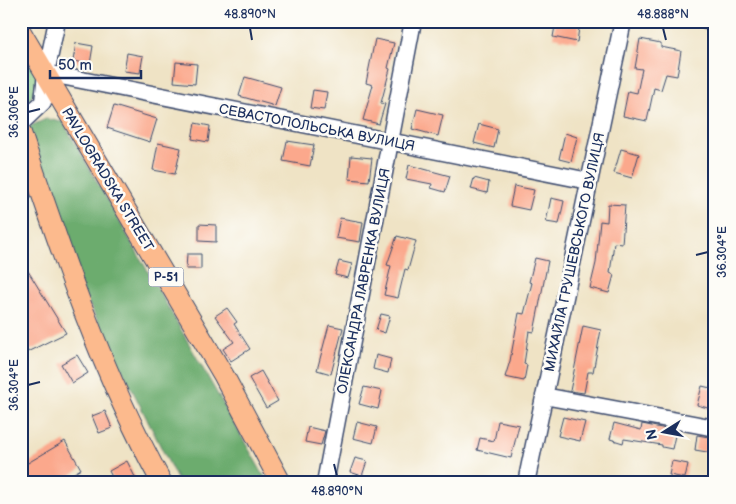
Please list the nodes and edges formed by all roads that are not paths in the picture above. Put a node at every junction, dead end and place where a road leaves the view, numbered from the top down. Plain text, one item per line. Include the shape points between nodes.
1 (57, 21) edge
2 (413, 21) edge
3 (623, 21) edge
4 (707, 21) edge
5 (715, 22) edge
6 (21, 32) edge
7 (46, 74) junction
8 (21, 123) edge
9 (21, 133) edge
10 (389, 142) junction
11 (589, 181) junction
12 (544, 396) junction
13 (715, 428) edge
14 (162, 483) edge
15 (282, 483) edge
16 (325, 483) edge
17 (526, 483) edge

1 - 7 street
2 - 10 street, ОЛЕКСАНДРА ЛАВРЕНКА ВУЛИЦЯ
3 - 11 street, МИХАЙЛА ГРУШЕВСЬКОГО ВУЛИЦЯ
4 - 5 street
6 - 7 main road, PAVLOGRADSKA STREET / Р-51
7 - 8 street via 43,102
7 - 10 street, СЕВАСТОПОЛЬСЬКА ВУЛИЦЯ
7 - 15 main road, PAVLOGRADSKA STREET / Р-51 via 224,376
9 - 14 main road via 63,258 100,352
10 - 11 street, СЕВАСТОПОЛЬСЬКА ВУЛИЦЯ
10 - 16 street, ОЛЕКСАНДРА ЛАВРЕНКА ВУЛИЦЯ
11 - 12 street, МИХАЙЛА ГРУШЕВСЬКОГО ВУЛИЦЯ
12 - 13 street
12 - 17 street, МИХАЙЛА ГРУШЕВСЬКОГО ВУЛИЦЯ

